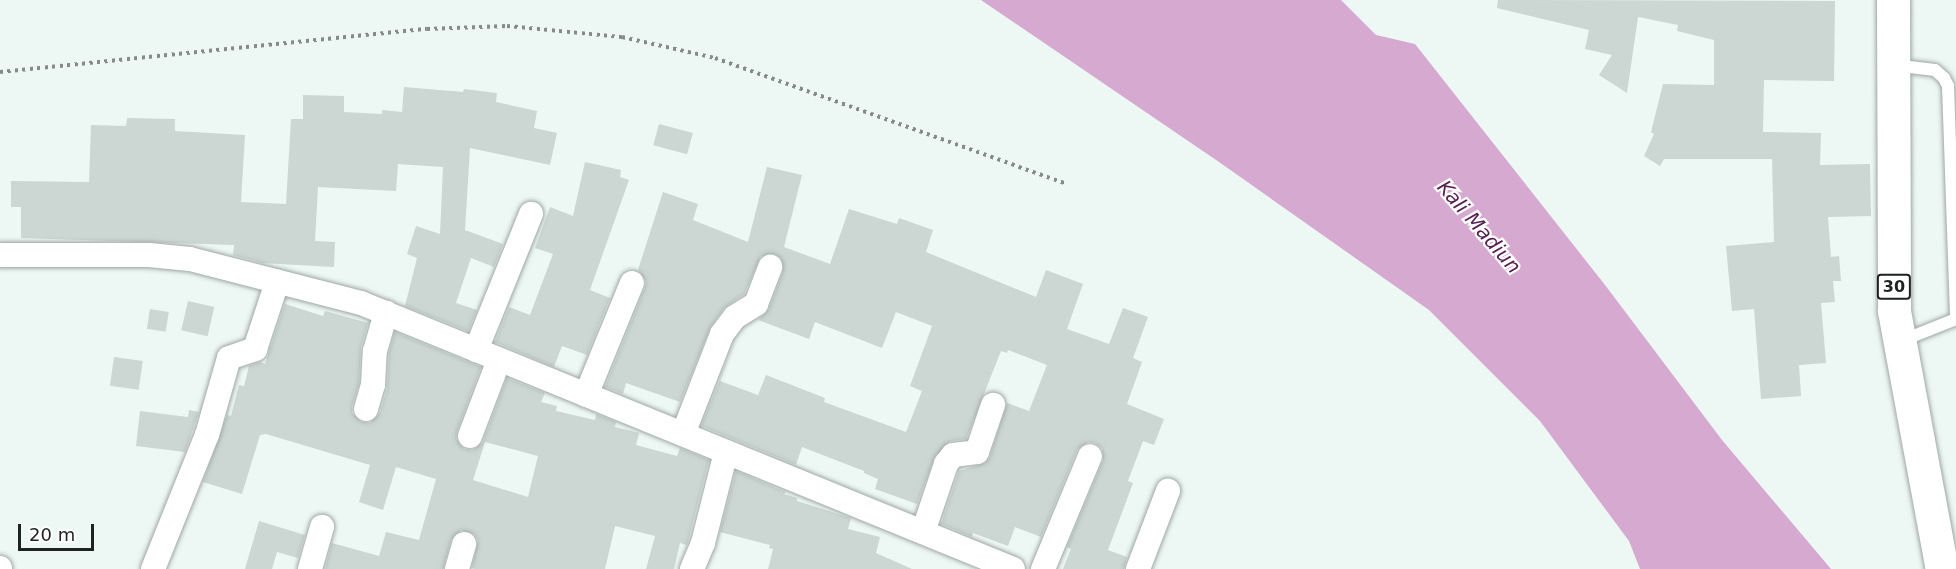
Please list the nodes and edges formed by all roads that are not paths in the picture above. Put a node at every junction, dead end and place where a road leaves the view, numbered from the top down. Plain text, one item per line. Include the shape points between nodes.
1 (1893, 0) edge
2 (1893, 65) junction
3 (531, 214) dead end
4 (0, 255) edge
5 (771, 267) dead end
6 (277, 282) junction
7 (632, 283) dead end
8 (386, 313) junction
9 (1956, 318) edge
10 (1899, 341) junction
11 (476, 350) junction
12 (499, 360) junction
13 (586, 395) junction
14 (993, 405) dead end
15 (366, 409) dead end
16 (683, 434) junction
17 (470, 436) dead end
18 (726, 452) junction
19 (1090, 456) dead end
20 (1168, 491) dead end
21 (322, 527) dead end
22 (923, 532) junction
23 (464, 544) dead end
24 (1010, 568) edge
25 (153, 569) edge
26 (310, 569) edge
27 (457, 569) edge
28 (692, 569) edge
29 (1043, 569) edge
30 (1138, 569) edge
31 (1942, 569) edge

1 - 2 highway, 30
2 - 9 lane via 1935,70 1948,86
2 - 10 highway, 30 via 1894,311
3 - 11 street
4 - 6 street via 149,255 190,259
5 - 16 street via 756,304 735,317 722,334
6 - 8 street
6 - 25 street via 255,349 229,358 207,435
7 - 13 street
8 - 11 street
8 - 15 street via 375,351 373,385
9 - 10 lane
10 - 31 highway, 30
11 - 12 street
12 - 13 street
12 - 17 street
13 - 16 street
14 - 22 street via 977,452 953,455 946,464
16 - 18 street
18 - 22 street
18 - 28 street via 703,543
19 - 29 street
20 - 30 street
21 - 26 street
22 - 24 street
23 - 27 street

